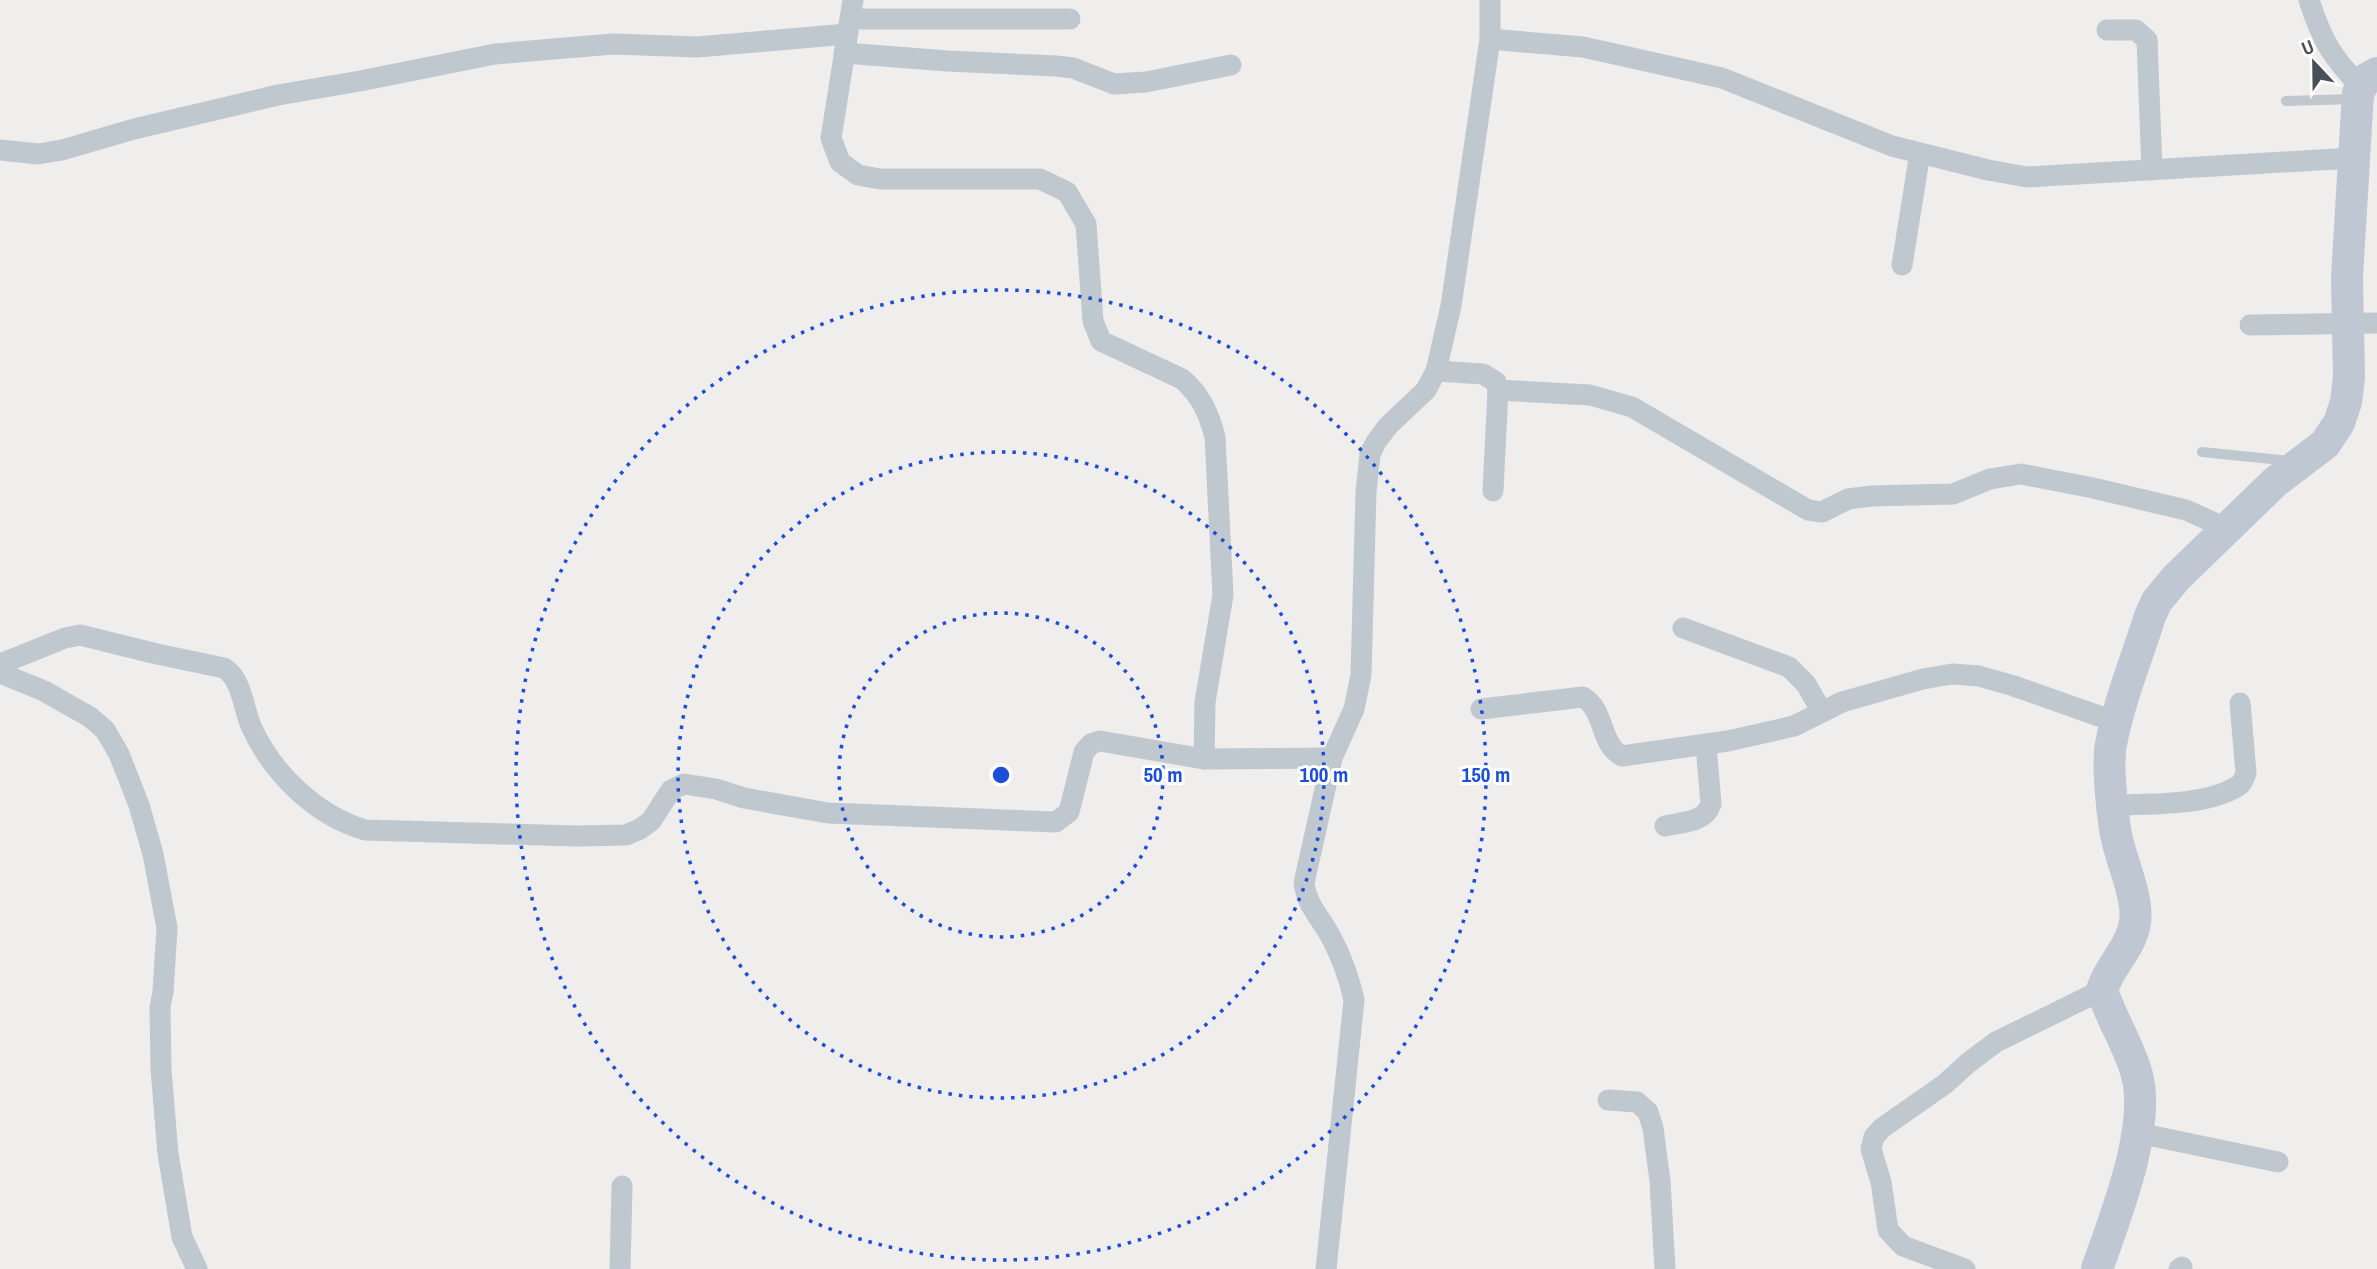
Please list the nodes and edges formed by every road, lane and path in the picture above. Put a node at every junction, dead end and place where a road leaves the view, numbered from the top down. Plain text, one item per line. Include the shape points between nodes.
1 (1490, 0) edge
2 (2309, 0) edge
3 (1070, 19) dead end
4 (848, 27) edge
5 (2107, 30) dead end
6 (1490, 39) junction
7 (1231, 65) dead end
8 (2365, 86) edge
9 (2286, 101) dead end
10 (0, 150) edge
11 (1920, 153) junction
12 (2353, 158) junction
13 (2152, 170) junction
14 (1902, 265) dead end
15 (2363, 323) edge
16 (2250, 325) dead end
17 (1436, 371) junction
18 (1498, 390) junction
19 (2202, 453) dead end
20 (2303, 462) junction
21 (1493, 491) dead end
22 (2228, 529) junction
23 (1683, 628) dead end
24 (0, 664) edge
25 (0, 673) edge
26 (2240, 703) dead end
27 (1481, 709) dead end
28 (1822, 712) junction
29 (2117, 720) junction
30 (1706, 745) junction
31 (1332, 758) junction
32 (1204, 759) junction
33 (2113, 806) junction
34 (1665, 826) dead end
35 (2102, 990) junction
36 (1608, 1100) dead end
37 (2138, 1133) junction
38 (2278, 1162) dead end
39 (622, 1186) dead end
40 (197, 1269) edge
41 (620, 1269) edge
42 (1326, 1269) edge
43 (1665, 1269) edge
44 (1965, 1269) edge
45 (2097, 1269) edge

1 - 6 street
2 - 8 street via 2332,55
3 - 4 street
4 - 7 street via 948,61 1073,68 1114,84
4 - 10 street via 697,47 613,44 495,54 278,94 62,150
4 - 32 street via 831,138 841,162 858,175 880,179 1040,179 1067,192 1086,224 1093,321 1101,341 1182,379 1194,388 1208,413 1215,437 1223,595 1205,702
5 - 13 street via 2137,30 2147,40
6 - 11 street via 1583,47 1722,78
6 - 17 street via 1451,306
8 - 9 lane
8 - 12 street
11 - 13 street via 2027,177
11 - 14 street
12 - 13 street
12 - 15 street via 2347,276
15 - 16 street
15 - 20 street via 2339,423 2325,444
17 - 18 street via 1483,374 1492,378
17 - 31 street via 1426,390 1388,426 1370,454 1361,675 1354,709
18 - 21 street
18 - 22 street via 1590,395 1632,407 1808,510 1822,512 1848,499 1871,496 1953,494 1990,479 2021,474 2186,510
19 - 20 lane
20 - 22 street via 2275,482
22 - 29 street via 2157,601
23 - 28 street via 1789,667 1806,684
24 - 32 street via 80,635 224,667 232,673 251,726 283,777 317,806 365,831 626,835 651,821 671,790 684,784 828,813 1056,822 1069,812 1084,752 1091,744 1100,741
25 - 40 street via 44,691 105,730 139,805 167,928 160,1020 168,1154 182,1237
26 - 33 street via 2246,773 2238,786 2176,802
27 - 30 street via 1583,697 1598,710 1609,745 1622,756
28 - 29 street via 1842,702 1952,674 1979,676
28 - 30 street via 1794,726
29 - 33 street via 2110,747
30 - 34 street via 1709,811 1703,817
31 - 32 street
31 - 42 street via 1304,883 1306,898 1348,971 1354,1000
33 - 35 street via 2135,923
35 - 37 street via 2137,1074
35 - 44 street via 1996,1042 1874,1137 1871,1149 1888,1230 1903,1246
36 - 43 street via 1637,1102 1648,1112 1660,1181
37 - 38 street
37 - 45 street
39 - 41 street

